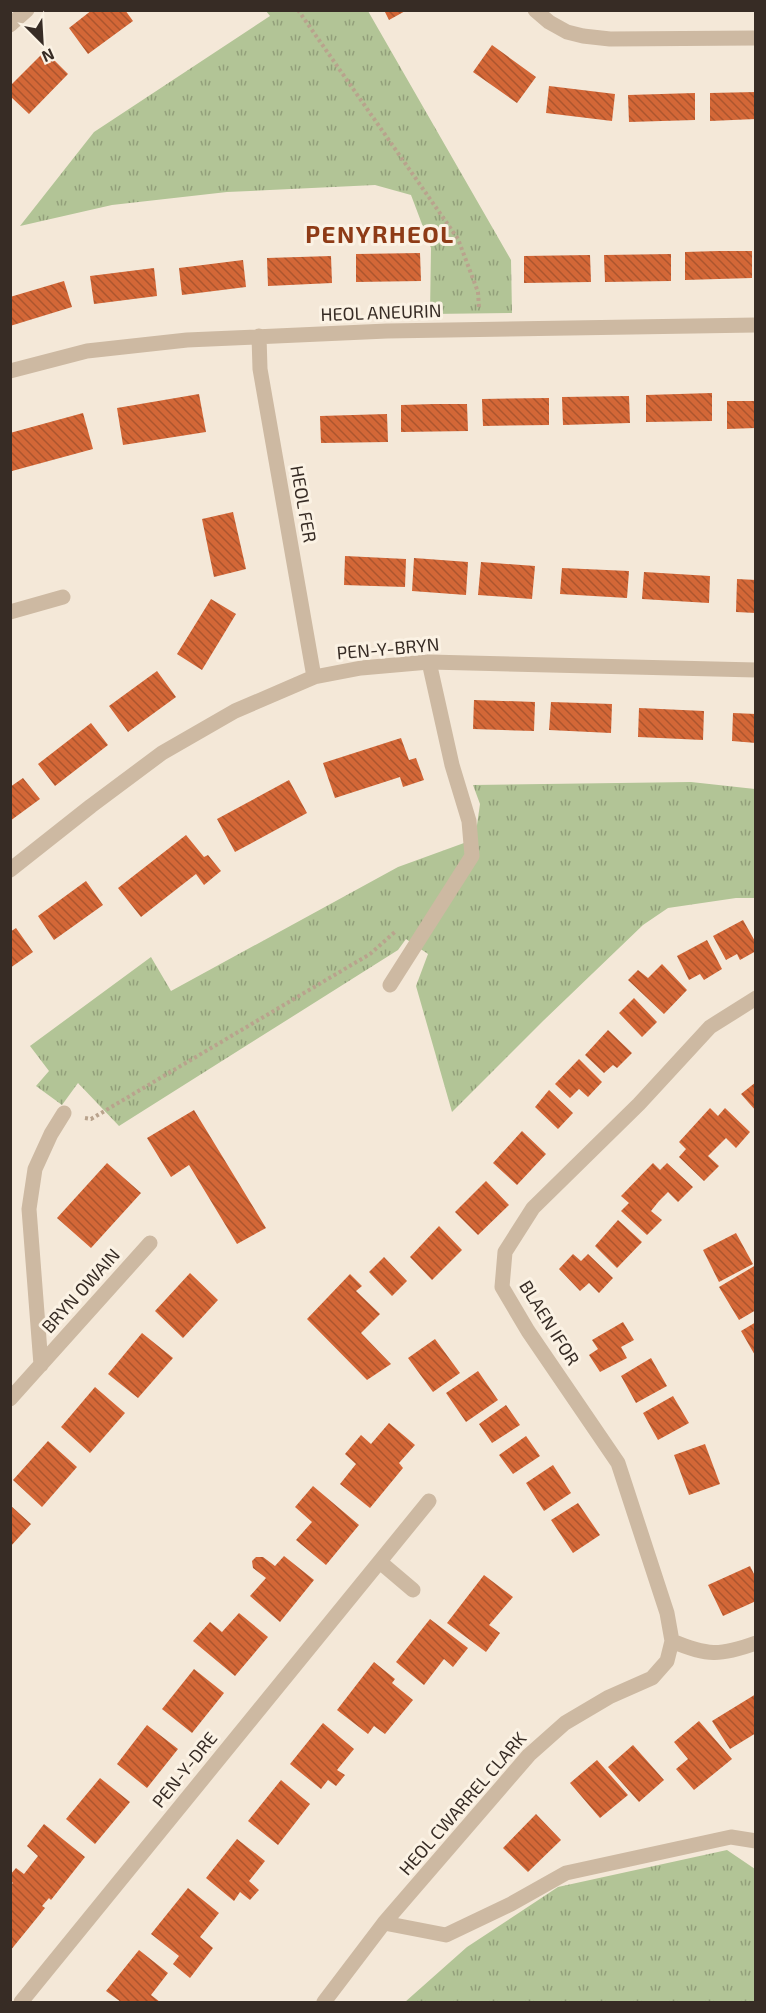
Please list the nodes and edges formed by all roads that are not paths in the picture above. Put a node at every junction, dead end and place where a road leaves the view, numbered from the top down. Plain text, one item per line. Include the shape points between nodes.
1 (27, 10) edge
2 (535, 10) edge
3 (10, 25) edge
4 (756, 38) edge
5 (756, 325) edge
6 (259, 336) junction
7 (10, 371) edge
8 (63, 597) dead end
9 (10, 612) edge
10 (429, 662) junction
11 (756, 670) edge
12 (314, 677) junction
13 (10, 870) edge
14 (390, 985) dead end
15 (756, 998) edge
16 (64, 1113) road end
17 (150, 1243) dead end
18 (40, 1365) junction
19 (10, 1399) edge
20 (429, 1501) dead end
21 (380, 1562) junction
22 (413, 1590) dead end
23 (672, 1641) junction
24 (756, 1643) edge
25 (756, 1841) edge
26 (384, 1923) junction
27 (21, 2002) edge
28 (324, 2002) edge

1 - 3 street
2 - 4 street via 567,32 583,36
5 - 6 street, HEOL ANEURIN
6 - 7 street, HEOL ANEURIN via 87,351
6 - 12 street, HEOL FER via 260,369
8 - 9 street
10 - 11 street, PEN-Y-BRYN
10 - 12 street, PEN-Y-BRYN
10 - 14 street via 469,821 472,856
12 - 13 street, PEN-Y-BRYN via 235,711 162,753
15 - 23 street, BLAEN IFOR via 710,1027 639,1104 533,1208 505,1252 502,1287 618,1462 667,1613
16 - 18 street, BRYN OWAIN via 35,1169 29,1209
17 - 18 street, BRYN OWAIN
18 - 19 street, BRYN OWAIN
20 - 21 street, PEN-Y-DRE
21 - 22 street
21 - 27 street, PEN-Y-DRE
23 - 24 street via 709,1653 724,1653
23 - 26 street, HEOL CWARREL CLARK via 667,1661 652,1678 565,1723 529,1755
25 - 26 street via 731,1837 566,1873 447,1935
26 - 28 street, HEOL CWARREL CLARK

